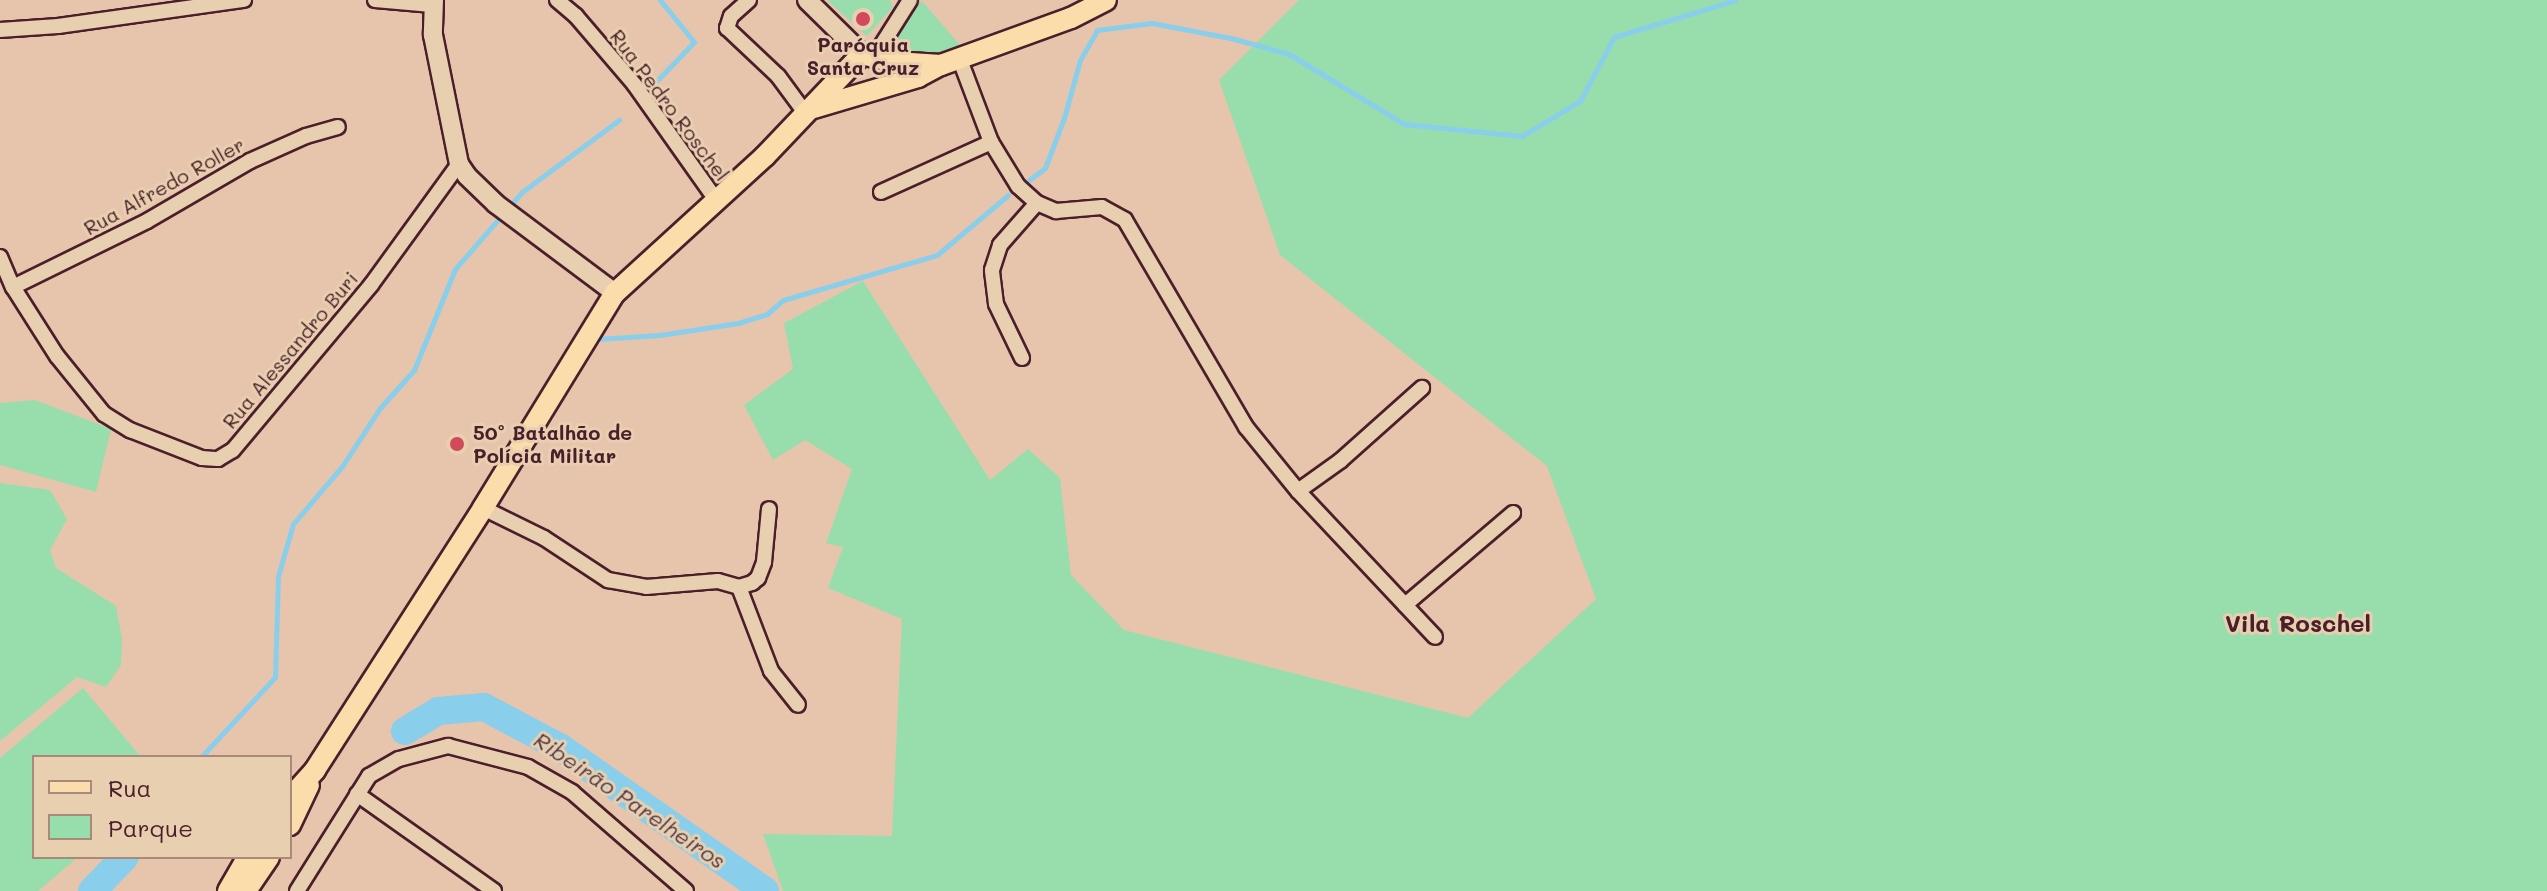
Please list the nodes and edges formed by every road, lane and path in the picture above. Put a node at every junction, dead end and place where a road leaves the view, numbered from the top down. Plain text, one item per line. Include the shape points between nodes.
1 (244, 0) edge
2 (375, 0) edge
3 (557, 0) edge
4 (749, 0) edge
5 (807, 0) edge
6 (1125, 0) edge
7 (1103, 1) edge
8 (905, 2) edge
9 (433, 3) edge
10 (0, 30) edge
11 (868, 55) junction
12 (950, 63) junction
13 (814, 109) junction
14 (338, 127) dead end
15 (991, 142) junction
16 (459, 164) junction
17 (881, 192) dead end
18 (716, 200) junction
19 (1037, 203) junction
20 (0, 257) edge
21 (13, 287) junction
22 (615, 293) junction
23 (1022, 358) dead end
24 (1422, 388) dead end
25 (1298, 491) junction
26 (483, 508) junction
27 (769, 509) dead end
28 (1513, 513) dead end
29 (739, 587) junction
30 (1405, 605) junction
31 (1435, 637) dead end
32 (798, 705) dead end
33 (315, 770) junction
34 (357, 794) junction
35 (292, 796) edge
36 (292, 821) edge
37 (247, 859) edge
38 (268, 859) edge
39 (228, 891) edge
40 (246, 891) edge
41 (297, 891) edge
42 (494, 891) edge
43 (686, 891) edge

1 - 10 street
2 - 9 street
3 - 18 street, Rua Pedro Roschel via 634,84
4 - 13 street via 731,16 727,28
5 - 11 main road
6 - 7 main road
7 - 12 main road
8 - 11 street
9 - 16 main road via 433,35
11 - 12 main road
11 - 13 main road
12 - 13 main road
12 - 15 street
13 - 18 main road
14 - 21 street, Rua Alfredo Roller via 250,161 147,221
15 - 17 street
15 - 19 street via 1018,186
16 - 21 street, Rua Alessandro Buri via 363,295 233,450 218,459 202,458 130,430 104,414 76,383
16 - 22 main road via 504,209
18 - 22 main road
19 - 23 street via 1000,245 992,270 996,304
19 - 25 street via 1056,211 1102,207 1125,220 1231,404
20 - 21 street, Rua Alessandro Buri
22 - 26 main road
24 - 25 street
25 - 30 street
26 - 29 street via 544,538 608,580 646,587 726,582
26 - 33 main road
27 - 29 street via 761,572 752,583
28 - 30 street
29 - 32 street via 771,671
30 - 31 street
33 - 35 main road
33 - 36 main road
34 - 41 street
34 - 42 street
34 - 43 street via 376,771 420,751 448,746 503,758 572,792
37 - 39 main road
38 - 40 main road

